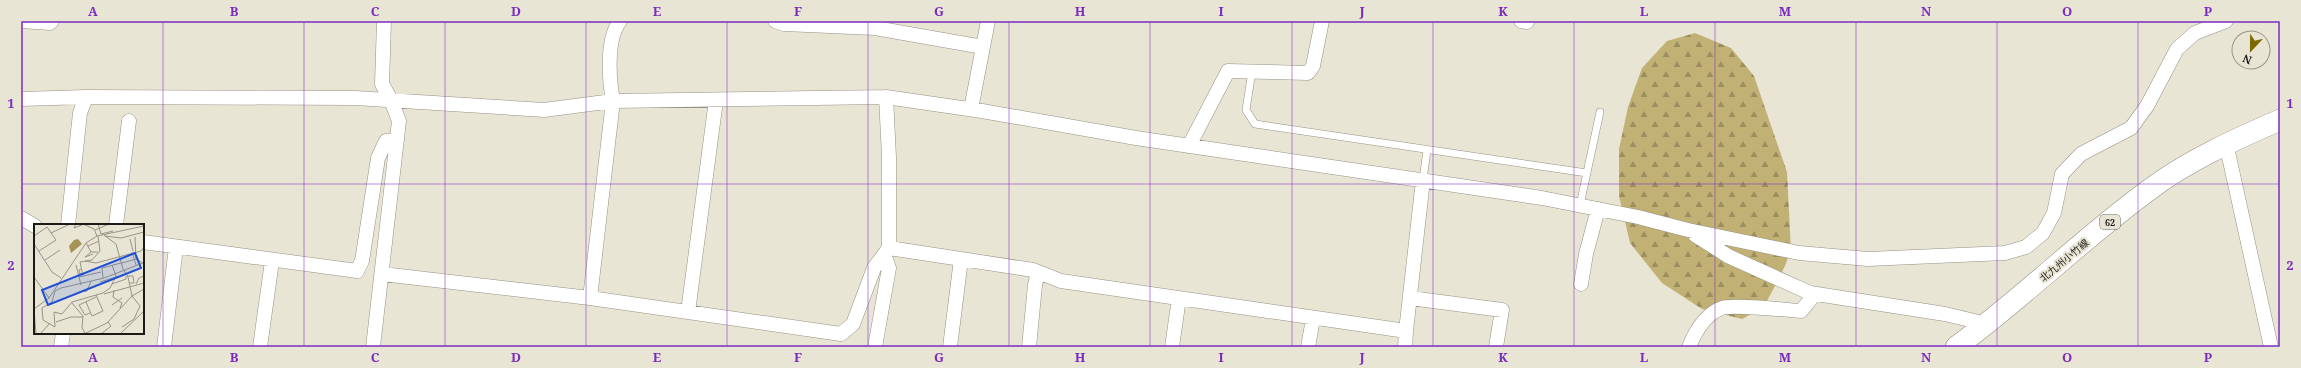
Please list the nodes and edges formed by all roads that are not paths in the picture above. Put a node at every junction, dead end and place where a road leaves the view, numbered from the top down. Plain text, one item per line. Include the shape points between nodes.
1 (21, 21) edge
2 (52, 21) edge
3 (384, 21) edge
4 (620, 21) edge
5 (775, 21) edge
6 (988, 21) edge
7 (1322, 21) edge
8 (2226, 21) edge
9 (983, 47) junction
10 (1252, 71) junction
11 (86, 97) junction
12 (886, 97) junction
13 (21, 99) edge
14 (391, 100) junction
15 (716, 100) junction
16 (613, 101) junction
17 (971, 110) junction
18 (1600, 112) dead end
19 (2280, 120) edge
20 (129, 121) dead end
21 (397, 140) junction
22 (2226, 143) junction
23 (1189, 146) junction
24 (1427, 150) junction
25 (1587, 173) junction
26 (1423, 180) junction
27 (1580, 205) junction
28 (1598, 209) junction
29 (68, 224) edge
30 (116, 224) edge
31 (1688, 230) junction
32 (144, 242) edge
33 (176, 247) junction
34 (887, 251) junction
35 (961, 259) junction
36 (272, 261) junction
37 (1038, 272) junction
38 (382, 274) junction
39 (1581, 284) dead end
40 (1815, 294) junction
41 (590, 298) junction
42 (1179, 298) junction
43 (1410, 298) junction
44 (688, 312) junction
45 (1313, 318) junction
46 (1987, 324) junction
47 (1406, 331) junction
48 (63, 334) edge
49 (61, 347) edge
50 (164, 347) edge
51 (260, 347) edge
52 (373, 347) edge
53 (875, 347) edge
54 (950, 347) edge
55 (1028, 347) edge
56 (1172, 347) edge
57 (1308, 347) edge
58 (1405, 347) edge
59 (1496, 347) edge
60 (1689, 347) edge
61 (1956, 347) edge
62 (2271, 347) edge

1 - 2 street
3 - 14 street via 382,84
4 - 16 street via 614,29 609,78
5 - 9 street via 784,24 875,28
6 - 9 street
7 - 10 street via 1313,66 1308,73
8 - 31 street via 2195,33 2177,49 2147,106 2131,128 2081,154 2062,174 2054,213 2042,233 2026,247 2005,253 1868,259 1799,253
9 - 17 street
10 - 23 street via 1228,71
10 - 24 lane via 1246,110 1255,124
11 - 13 street
11 - 14 street
11 - 29 street via 80,113
12 - 15 street
12 - 17 street
12 - 34 street via 889,157
14 - 16 street via 544,110
14 - 21 street via 399,121
15 - 16 street
15 - 44 street
16 - 41 street
17 - 23 street
18 - 25 lane
19 - 22 main road, 北九州小竹線 / 62
20 - 30 street
21 - 36 street via 386,140 378,158 362,261 357,271
21 - 38 street
22 - 46 main road, 北九州小竹線 / 62 via 2150,189
22 - 62 street
23 - 26 street
24 - 25 lane
24 - 26 lane
25 - 27 lane
26 - 27 street
26 - 43 street
27 - 28 street
28 - 31 street
28 - 39 street
31 - 40 street via 1728,256
32 - 33 street
33 - 36 street
33 - 50 street
34 - 35 street
34 - 44 street via 874,268 854,324 841,334
34 - 53 street via 889,268
35 - 37 street
35 - 54 street
36 - 51 street
37 - 42 street via 1061,281
37 - 55 street
38 - 41 street
38 - 52 street
40 - 46 street via 1945,314
40 - 60 street via 1801,311 1722,308 1707,318 1694,333
41 - 44 street
42 - 45 street
42 - 56 street
43 - 47 street
43 - 59 street via 1502,310
45 - 47 street
45 - 57 street
46 - 61 main road, 北九州小竹線 / 62
47 - 58 street
48 - 49 street

